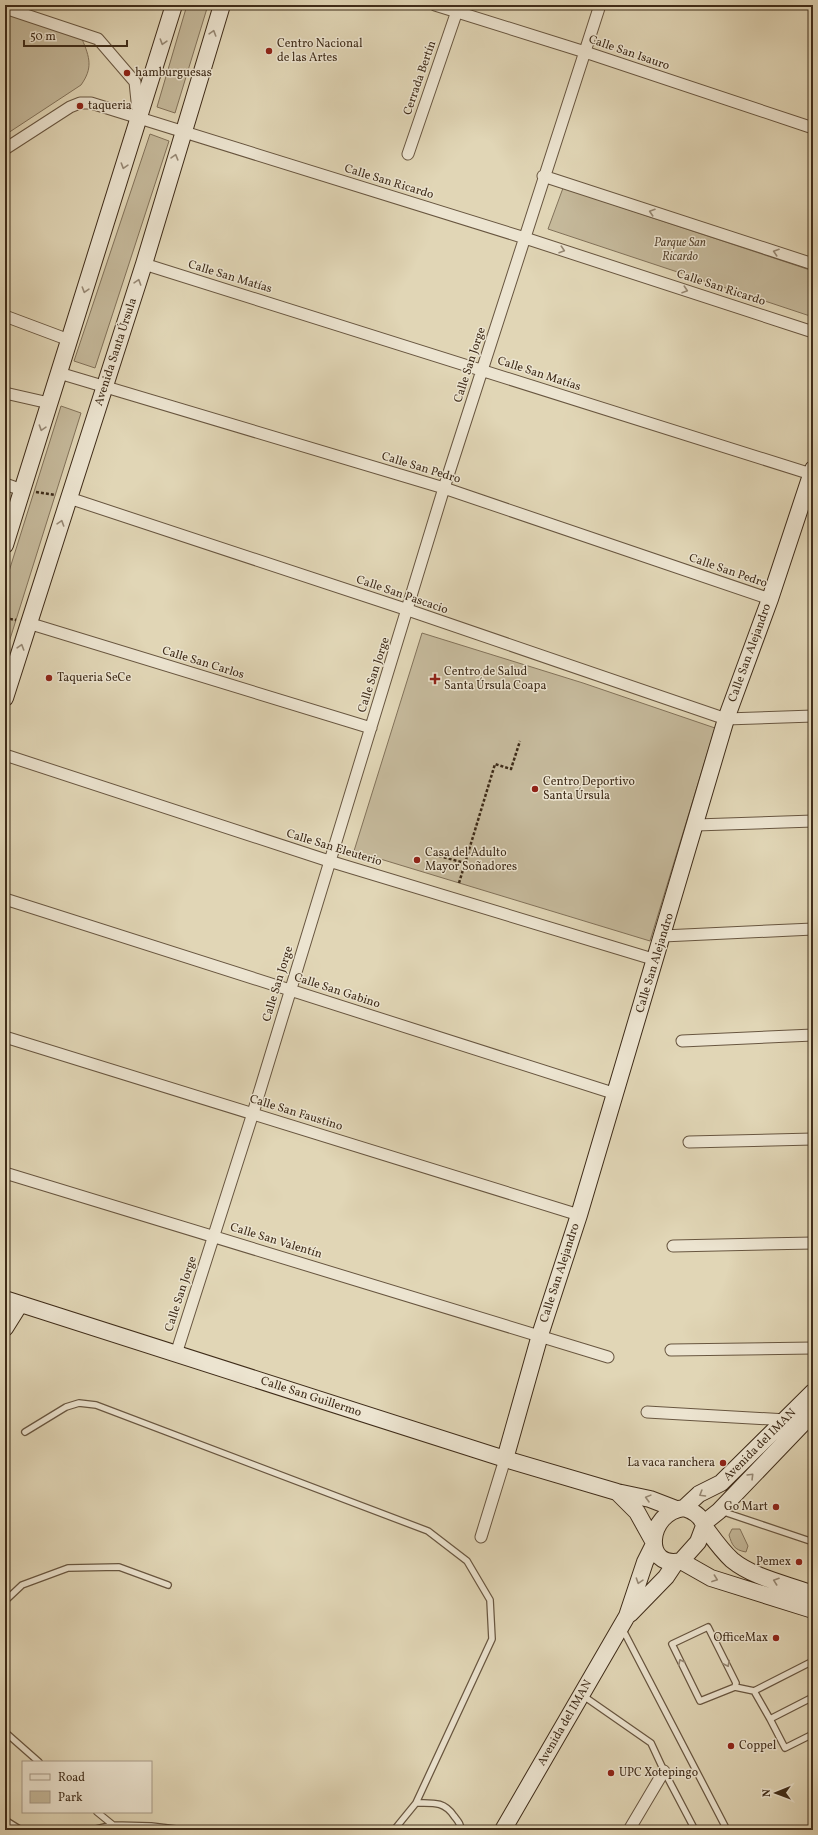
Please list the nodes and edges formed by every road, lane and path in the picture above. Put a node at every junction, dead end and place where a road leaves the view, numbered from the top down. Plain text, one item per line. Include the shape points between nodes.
1 (174, 5) edge
2 (222, 5) edge
3 (435, 5) edge
4 (600, 5) edge
5 (5, 8) edge
6 (457, 12) junction
7 (585, 52) junction
8 (139, 118) junction
9 (813, 128) edge
10 (183, 131) junction
11 (5, 149) edge
12 (408, 154) dead end
13 (543, 176) junction
14 (525, 238) junction
15 (144, 264) junction
16 (813, 264) edge
17 (5, 316) edge
18 (813, 332) edge
19 (69, 340) junction
20 (482, 369) junction
21 (59, 374) junction
22 (104, 386) junction
23 (5, 393) edge
24 (50, 404) junction
25 (812, 472) edge
26 (5, 484) edge
27 (444, 488) junction
28 (22, 490) junction
29 (69, 498) junction
30 (5, 545) edge
31 (770, 599) junction
32 (408, 610) junction
33 (28, 623) junction
34 (5, 698) edge
35 (813, 716) edge
36 (726, 719) junction
37 (371, 728) junction
38 (520, 741) dead end
39 (5, 755) edge
40 (813, 821) edge
41 (696, 825) junction
42 (439, 856) dead end
43 (329, 861) junction
44 (465, 863) junction
45 (459, 883) dead end
46 (5, 899) edge
47 (813, 929) edge
48 (664, 936) junction
49 (656, 960) junction
50 (290, 990) junction
51 (813, 1035) edge
52 (5, 1037) edge
53 (682, 1041) dead end
54 (616, 1094) junction
55 (253, 1113) junction
56 (813, 1139) edge
57 (689, 1142) dead end
58 (5, 1173) edge
59 (579, 1215) junction
60 (214, 1235) junction
61 (813, 1243) edge
62 (673, 1246) dead end
63 (12, 1301) edge
64 (5, 1328) edge
65 (540, 1335) junction
66 (812, 1348) edge
67 (671, 1350) dead end
68 (176, 1354) junction
69 (608, 1357) dead end
70 (813, 1392) edge
71 (647, 1412) dead end
72 (813, 1413) edge
73 (786, 1420) junction
74 (25, 1432) dead end
75 (505, 1459) junction
76 (617, 1492) junction
77 (680, 1509) junction
78 (719, 1511) junction
79 (704, 1525) junction
80 (481, 1537) dead end
81 (813, 1542) edge
82 (653, 1543) junction
83 (678, 1561) junction
84 (168, 1585) dead end
85 (813, 1594) edge
86 (5, 1601) edge
87 (813, 1610) edge
88 (624, 1622) junction
89 (813, 1661) edge
90 (735, 1687) junction
91 (754, 1691) junction
92 (582, 1695) junction
93 (813, 1697) edge
94 (770, 1719) junction
95 (5, 1732) edge
96 (813, 1734) edge
97 (38, 1761) edge
98 (664, 1771) junction
99 (416, 1803) junction
100 (98, 1813) edge
101 (5, 1820) edge
102 (113, 1825) junction
103 (150, 1828) edge
104 (99, 1829) edge
105 (21, 1830) edge
106 (92, 1830) edge
107 (184, 1830) edge
108 (394, 1830) edge
109 (461, 1830) edge
110 (502, 1830) edge
111 (629, 1830) edge
112 (695, 1830) edge
113 (728, 1830) edge

1 -> 8 street
10 -> 2 street, Avenida Santa Úrsula
3 - 6 street, Calle San Isauro
4 - 7 street, Calle San Jorge
5 - 8 street via 98,39 135,82
6 - 7 street, Calle San Isauro
6 - 12 street, Cerrada Bertín
7 - 9 street, Calle San Isauro
7 - 13 street, Calle San Jorge
8 - 10 street, Calle San Ricardo
8 - 11 street, Calle San Ricardo via 91,104 80,104 70,107
8 -> 19 street
10 - 14 street, Calle San Ricardo
15 -> 10 street, Avenida Santa Úrsula
13 - 14 street, Calle San Jorge
16 -> 13 street
14 -> 18 street, Calle San Ricardo
14 - 20 street, Calle San Jorge
15 - 20 street, Calle San Matías
22 -> 15 street, Avenida Santa Úrsula
17 - 19 street
19 - 21 street
20 - 25 street, Calle San Matías
20 - 27 street, Calle San Jorge
21 - 22 street, Calle San Pedro
21 - 24 street
22 - 27 street, Calle San Pedro
22 - 29 street, Avenida Santa Úrsula
23 - 24 street
24 -> 28 street
25 - 31 street, Calle San Alejandro
26 - 28 street
27 - 31 street, Calle San Pedro
27 - 32 street, Calle San Jorge
28 - 29 path
28 - 30 street
29 - 32 street, Calle San Pascacio
33 -> 29 street, Avenida Santa Úrsula
31 - 36 street, Calle San Alejandro
32 - 36 street, Calle San Pascacio
32 - 37 street, Calle San Jorge
34 -> 33 street, Avenida Santa Úrsula
33 - 37 street, Calle San Carlos
35 - 36 street
36 - 41 street, Calle San Alejandro
37 - 43 street, Calle San Jorge
38 - 44 path via 511,769 495,764
39 - 43 street, Calle San Eleuterio
40 - 41 street
41 - 48 street, Calle San Alejandro
42 - 44 path
43 - 49 street, Calle San Eleuterio
43 - 50 street, Calle San Jorge
44 - 45 path
46 - 50 street, Calle San Gabino
47 - 48 street
48 - 49 street, Calle San Alejandro
49 - 54 street, Calle San Alejandro
50 - 54 street, Calle San Gabino
50 - 55 street, Calle San Jorge
51 - 53 street
52 - 55 street, Calle San Faustino
54 - 59 street, Calle San Alejandro
55 - 59 street, Calle San Faustino
55 - 60 street, Calle San Jorge
56 - 57 street
58 - 60 street, Calle San Valentín
59 - 65 street, Calle San Alejandro
60 - 65 street, Calle San Valentín
60 - 68 street, Calle San Jorge
61 - 62 street
63 - 64 street
63 - 68 street, Calle San Guillermo
65 - 69 street, Calle San Valentín
65 - 75 street, Calle San Alejandro
66 - 67 street
68 - 75 street, Calle San Guillermo
70 - 73 street, Avenida del IMAN
71 - 73 street
72 - 73 street
78 -> 72 street, Avenida del IMAN
73 -> 77 street, Avenida del IMAN via 721,1483 699,1494
74 - 99 lane via 66,1406 80,1403 96,1405 428,1532 467,1561 490,1600 492,1639
75 - 76 street, Calle San Guillermo
75 - 80 street
77 -> 76 street, Calle San Guillermo
76 - 82 street, Calle San Guillermo via 637,1512
77 - 79 street via 694,1512
77 - 82 street via 668,1513 661,1520 654,1531
78 - 79 street, Avenida del IMAN
78 - 81 lane
79 - 83 street via 698,1542
85 -> 79 street via 741,1566 724,1551
82 - 83 street via 659,1556 667,1561
82 -> 88 street, Avenida del IMAN
83 -> 87 street via 711,1578
83 - 88 street, Avenida del IMAN via 666,1578
84 - 86 lane via 119,1567 68,1568 22,1585
88 - 92 street, Avenida del IMAN
88 - 113 lane
89 - 91 lane
90 -> 90 lane via 700,1701 672,1644 708,1627 736,1683
90 - 91 lane
91 - 94 lane
92 - 98 lane via 651,1742
92 - 110 street, Avenida del IMAN
93 - 94 lane
94 - 96 lane via 785,1748
95 - 97 lane
98 - 111 street
98 - 112 lane
99 - 108 lane
99 - 109 lane via 436,1803 448,1807 461,1825
100 - 102 lane
101 - 105 lane
102 - 103 lane
102 - 104 lane
103 - 107 lane
104 - 106 lane

